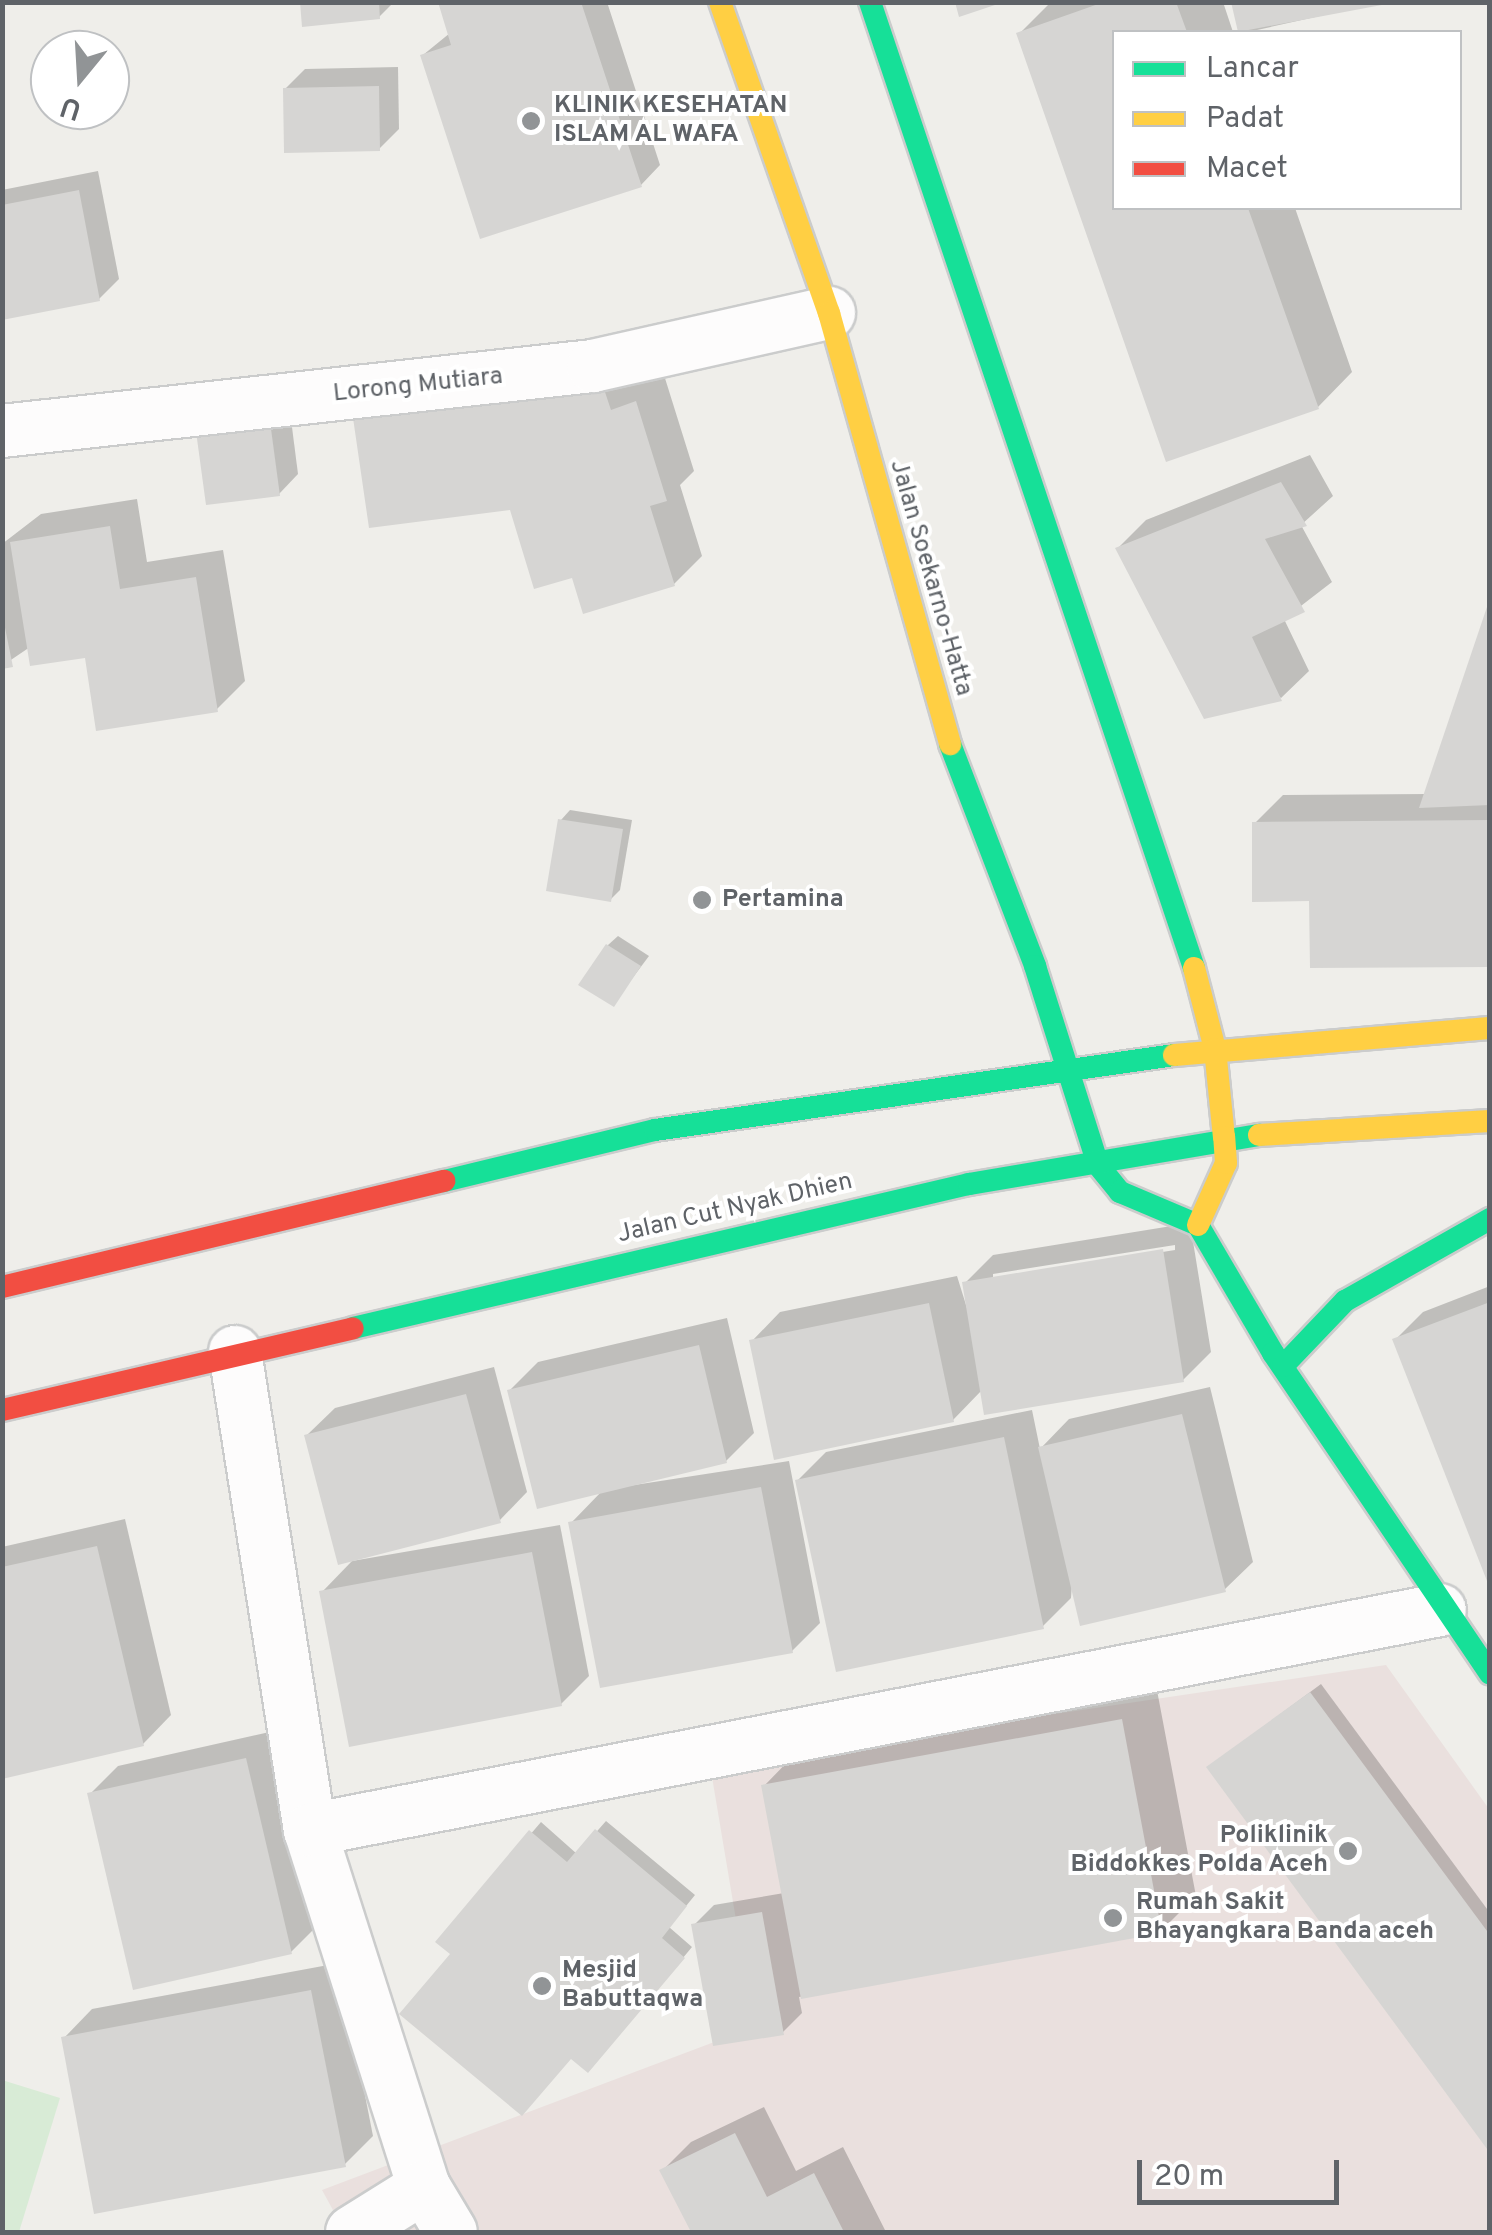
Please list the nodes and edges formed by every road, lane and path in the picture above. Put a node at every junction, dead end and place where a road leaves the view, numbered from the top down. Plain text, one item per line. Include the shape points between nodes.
1 (720, 2) edge
2 (870, 2) edge
3 (829, 313) junction
4 (2, 431) edge
5 (1490, 1028) edge
6 (1215, 1048) junction
7 (1068, 1072) junction
8 (1490, 1121) edge
9 (1224, 1138) junction
10 (1098, 1165) junction
11 (1490, 1219) edge
12 (1198, 1226) junction
13 (2, 1287) edge
14 (235, 1352) junction
15 (1283, 1366) junction
16 (2, 1410) edge
17 (1440, 1610) junction
18 (1490, 1674) edge
19 (310, 1830) junction
20 (424, 2186) junction
21 (352, 2232) edge
22 (451, 2232) edge

1 - 3 main road, Jalan Soekarno-Hatta
2 - 6 main road via 1183,926
3 - 4 street, Lorong Mutiara via 593,366
3 - 7 main road, Jalan Soekarno-Hatta via 932,696 1036,966
5 - 6 main road
6 - 7 main road
6 - 9 main road
7 - 10 main road, Jalan Soekarno-Hatta
7 - 13 main road via 655,1130
8 - 9 main road, Jalan Cut Nyak Dhien
9 - 10 main road, Jalan Cut Nyak Dhien
9 - 12 main road via 1226,1163
10 - 12 main road via 1120,1192
10 - 14 main road, Jalan Cut Nyak Dhien via 969,1184
11 - 15 main road via 1345,1300
12 - 15 main road
14 - 16 main road, Jalan Cut Nyak Dhien
14 - 19 street
15 - 17 main road
17 - 18 main road
17 - 19 street
19 - 20 street
20 - 21 street
20 - 22 street

